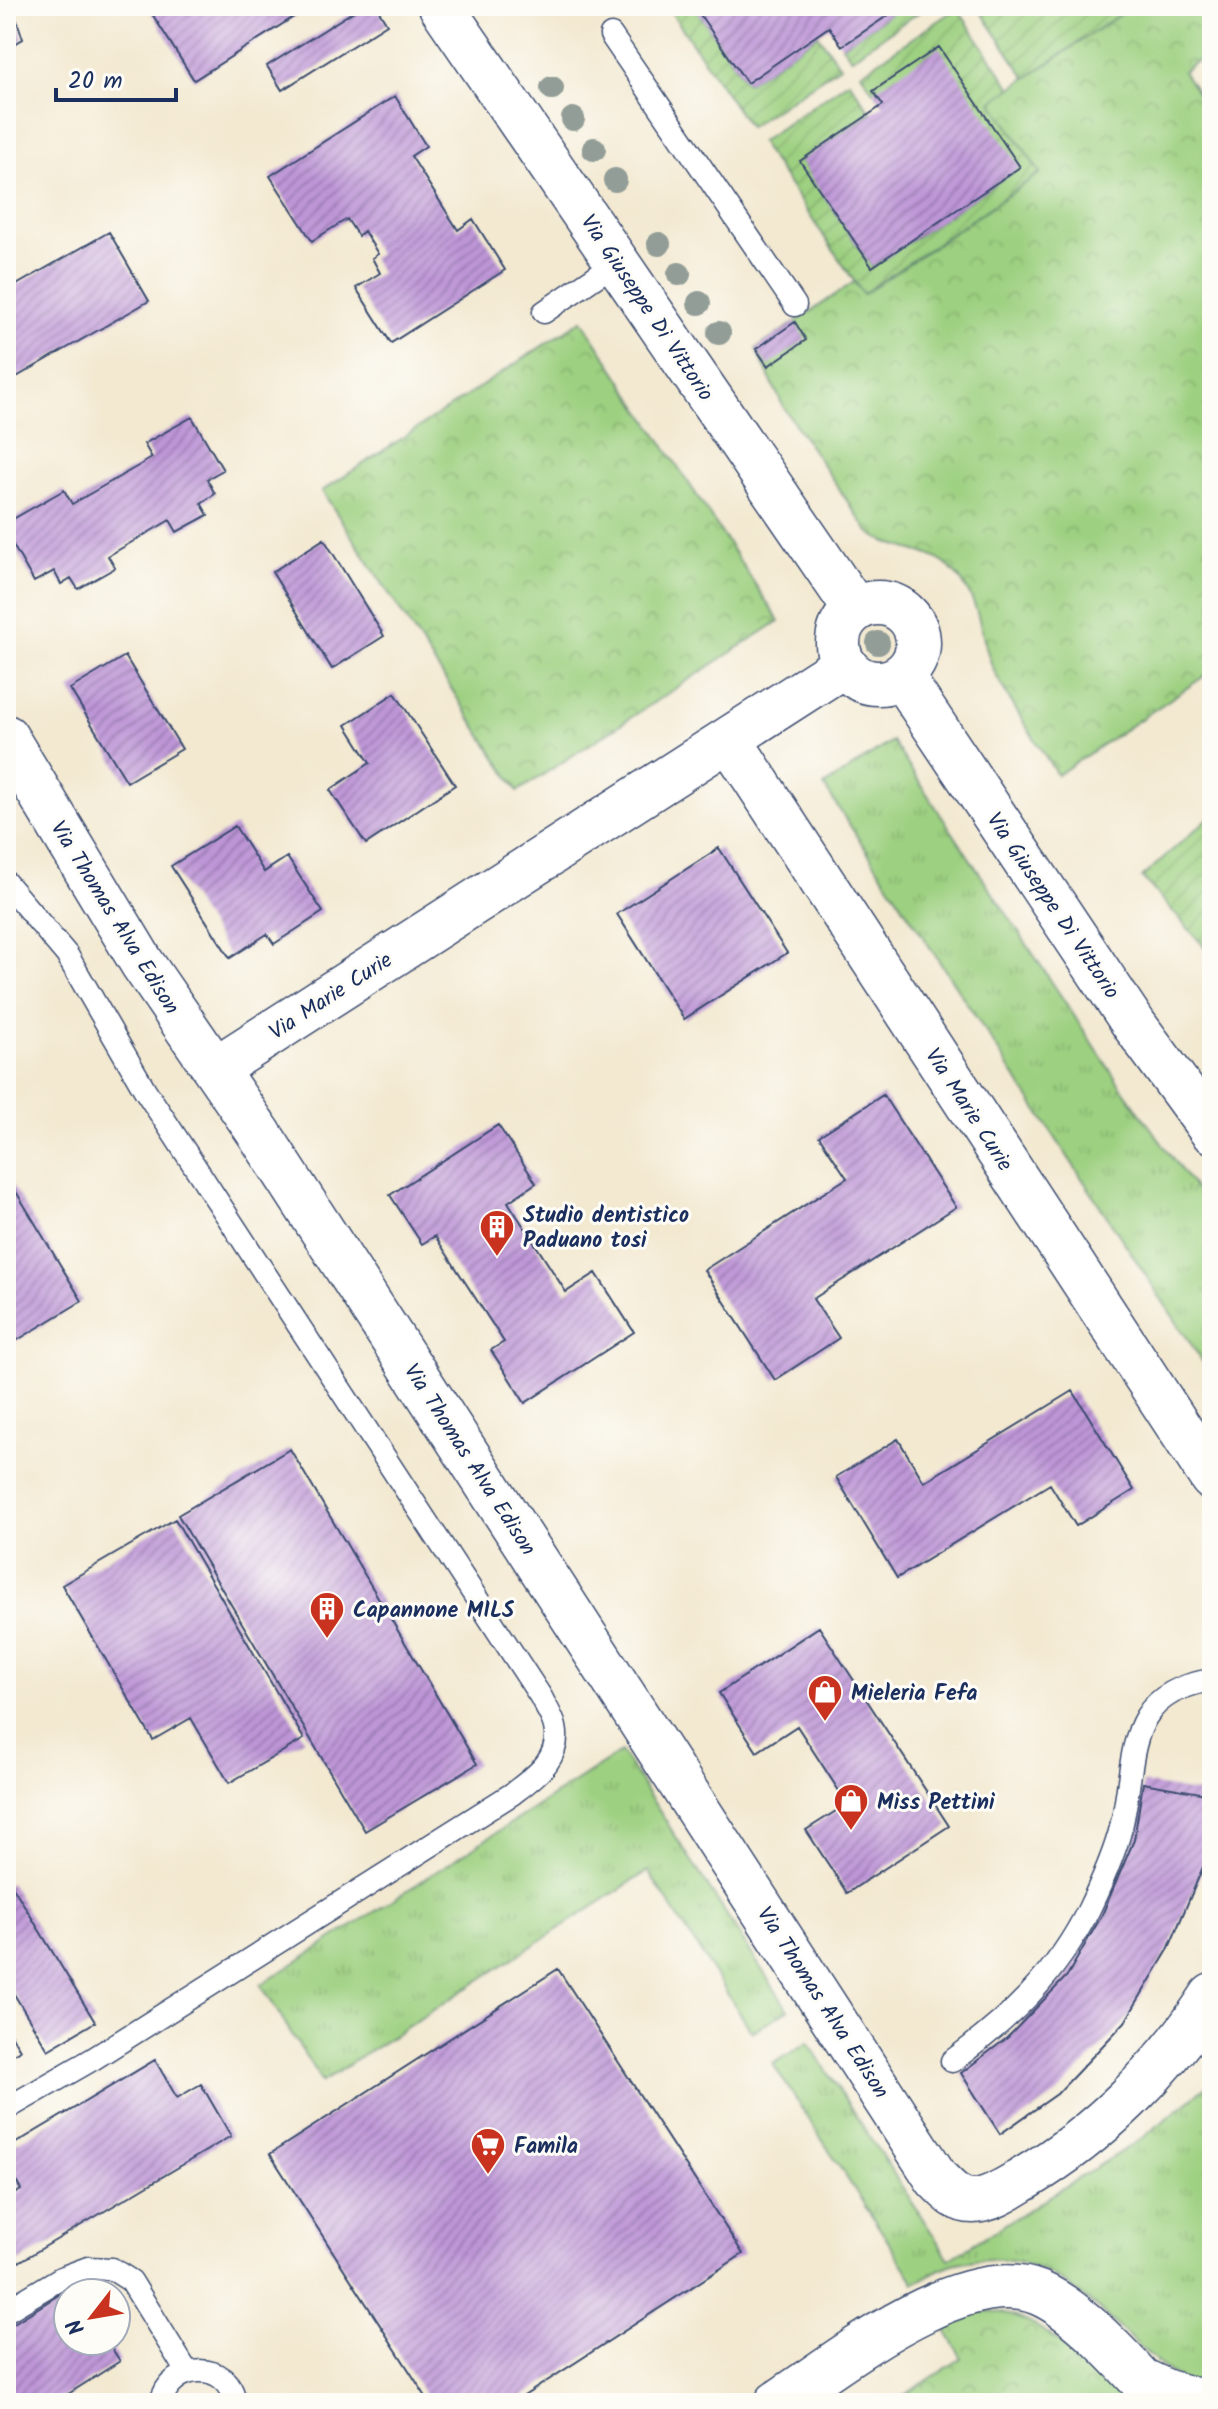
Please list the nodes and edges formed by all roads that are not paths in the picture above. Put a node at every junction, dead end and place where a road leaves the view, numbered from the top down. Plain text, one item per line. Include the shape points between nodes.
1 (441, 6) edge
2 (611, 35) dead end
3 (617, 262) junction
4 (795, 305) dead end
5 (544, 312) dead end
6 (855, 609) junction
7 (844, 665) junction
8 (901, 676) junction
9 (6, 737) edge
10 (729, 739) junction
11 (6, 883) edge
12 (215, 1069) junction
13 (1212, 1131) edge
14 (1212, 1478) edge
15 (1212, 1680) edge
16 (1212, 1996) edge
17 (952, 2061) dead end
18 (6, 2109) edge
19 (6, 2311) edge
20 (187, 2372) junction
21 (1152, 2392) edge
22 (161, 2403) edge
23 (235, 2403) edge
24 (777, 2403) edge
25 (1205, 2403) edge

1 - 3 street, Via Giuseppe Di Vittorio
2 - 4 lane
3 - 5 lane
3 - 6 street, Via Giuseppe Di Vittorio
6 - 7 street via 840,628
6 - 8 street via 867,603 892,604 912,620 919,644
7 - 8 street via 853,675 876,683
7 - 10 street, Via Marie Curie
8 - 13 street, Via Giuseppe Di Vittorio via 1135,1026
9 - 12 street, Via Thomas Alva Edison via 142,963
10 - 12 street, Via Marie Curie
10 - 14 street, Via Marie Curie
11 - 18 lane via 67,955 145,1090 532,1683 555,1727 555,1753 512,1794
12 - 16 street, Via Thomas Alva Edison via 937,2179 953,2195 973,2201 997,2193 1102,2124 1141,2085
15 - 17 lane via 1168,1693 1143,1722 1119,1836 1089,1909 1055,1966 997,2027
19 - 20 lane via 61,2278 88,2268 112,2269 131,2281
20 - 22 lane via 168,2385
20 - 23 lane via 218,2377
21 - 24 street via 1075,2315 1039,2293 1000,2285 961,2294 911,2316
21 - 25 street

